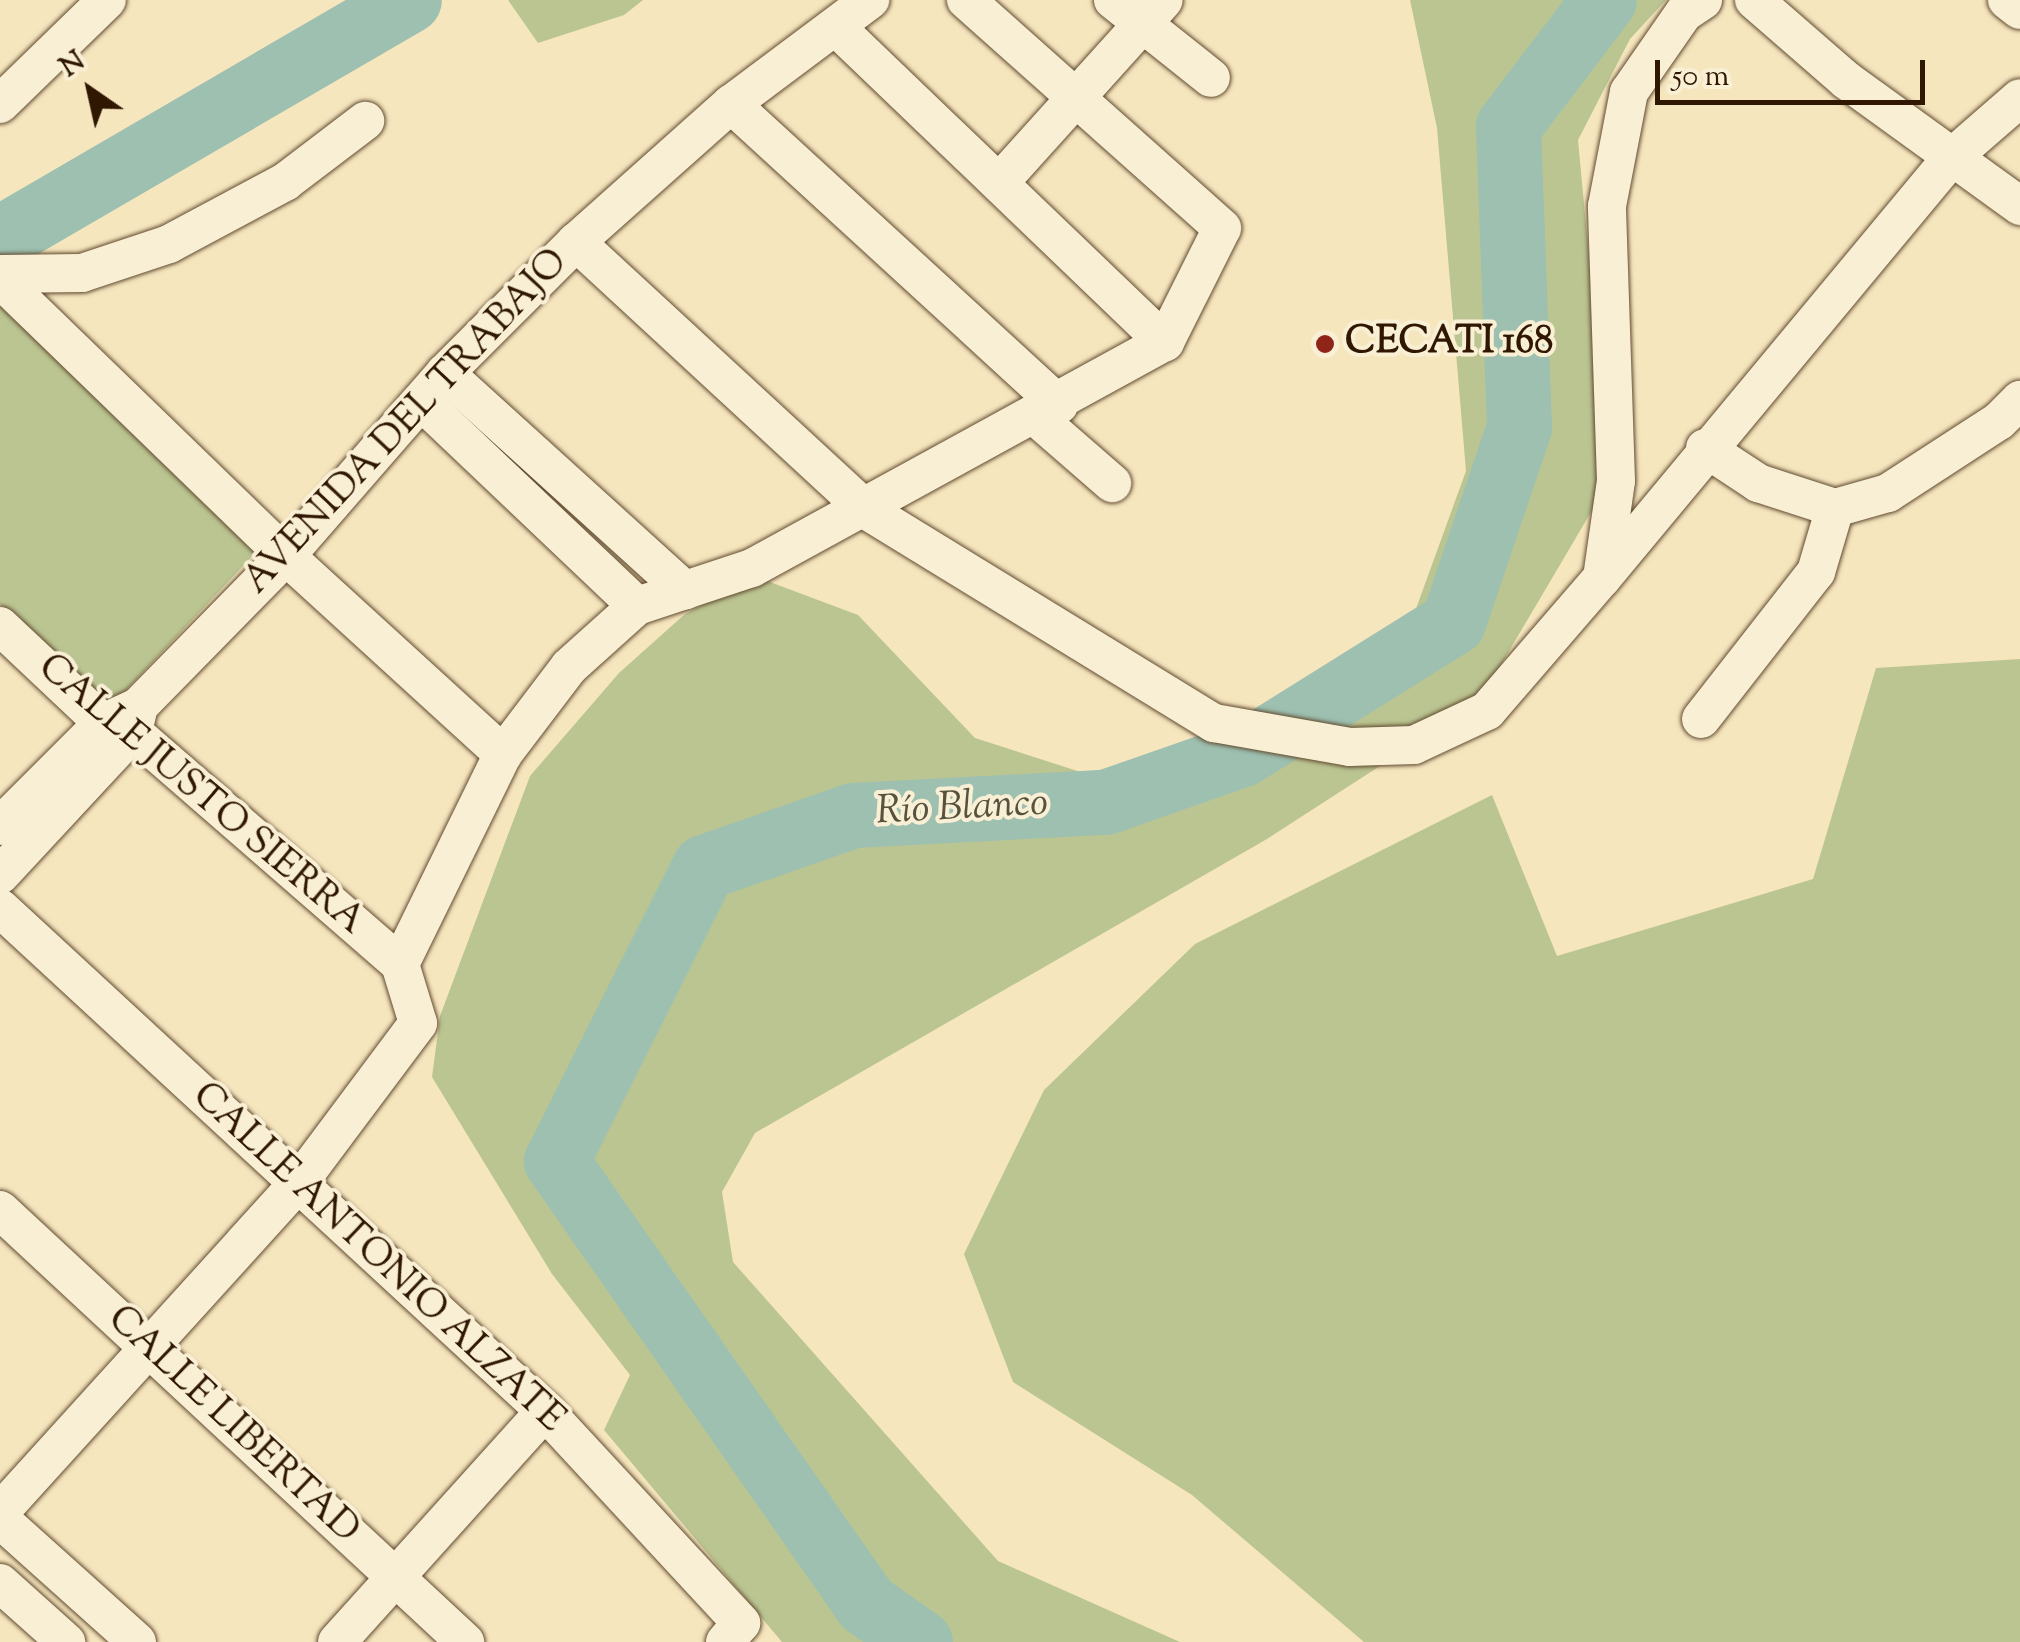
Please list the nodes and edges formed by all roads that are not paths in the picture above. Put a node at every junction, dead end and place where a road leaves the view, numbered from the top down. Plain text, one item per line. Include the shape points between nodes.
1 (107, 0) edge
2 (870, 0) edge
3 (966, 0) edge
4 (1703, 0) edge
5 (1754, 0) edge
6 (2007, 0) edge
7 (1139, 8) edge
8 (2020, 10) edge
9 (837, 28) junction
10 (1211, 78) dead end
11 (1076, 98) junction
12 (2020, 98) edge
13 (0, 104) edge
14 (731, 104) junction
15 (365, 121) dead end
16 (1951, 158) junction
17 (999, 183) junction
18 (2020, 206) edge
19 (576, 242) junction
20 (0, 276) edge
21 (1165, 342) junction
22 (433, 387) junction
23 (2020, 400) edge
24 (1047, 411) junction
25 (1705, 448) junction
26 (1112, 483) dead end
27 (1835, 508) junction
28 (866, 510) junction
29 (286, 556) junction
30 (1602, 578) junction
31 (685, 592) junction
32 (637, 606) junction
33 (0, 626) edge
34 (1701, 719) dead end
35 (125, 720) junction
36 (503, 754) junction
37 (0, 826) edge
38 (0, 875) edge
39 (0, 908) edge
40 (400, 964) junction
41 (297, 1185) junction
42 (0, 1210) edge
43 (150, 1348) junction
44 (546, 1411) junction
45 (0, 1516) edge
46 (393, 1578) junction
47 (0, 1583) edge
48 (733, 1632) edge
49 (66, 1642) edge
50 (138, 1642) edge
51 (337, 1642) edge
52 (465, 1642) edge

1 - 13 street
2 - 9 street, AVENIDA DEL TRABAJO
3 - 11 street
4 - 30 street via 1684,12 1629,92 1607,206 1616,481
5 - 16 street
6 - 8 street
7 - 10 street
7 - 11 street
9 - 14 street, AVENIDA DEL TRABAJO
9 - 17 street
11 - 17 street
11 - 21 street via 1222,228
12 - 16 street
14 - 19 street, AVENIDA DEL TRABAJO
14 - 24 street
15 - 20 street via 285,182 169,244 82,273
16 - 18 street
16 - 25 street
17 - 21 street
19 - 22 street, AVENIDA DEL TRABAJO
19 - 28 street
20 - 29 street
21 - 24 street
22 - 29 street, AVENIDA DEL TRABAJO
22 - 31 street
22 - 32 street
23 - 27 street via 1999,421 1888,493
24 - 26 street
24 - 28 street
25 - 27 street via 1758,483
25 - 30 street
27 - 34 street via 1816,572
28 - 30 street via 1214,724 1350,747 1414,745 1487,710
28 - 31 street via 752,568
29 - 35 street, AVENIDA DEL TRABAJO
29 - 36 street
31 - 32 street
32 - 36 street via 569,668
33 - 35 street, CALLE JUSTO SIERRA
35 - 37 street, AVENIDA DEL TRABAJO
35 - 38 street, AVENIDA DEL TRABAJO
35 - 40 street, CALLE JUSTO SIERRA
36 - 40 street
39 - 41 street, CALLE ANTONIO ALZATE
40 - 41 street via 418,1023
41 - 43 street
41 - 44 street, CALLE ANTONIO ALZATE
42 - 43 street, CALLE LIBERTAD
43 - 45 street
43 - 46 street, CALLE LIBERTAD
44 - 46 street
44 - 48 street, CALLE ANTONIO ALZATE
45 - 50 street
46 - 51 street
46 - 52 street, CALLE LIBERTAD
47 - 49 street

